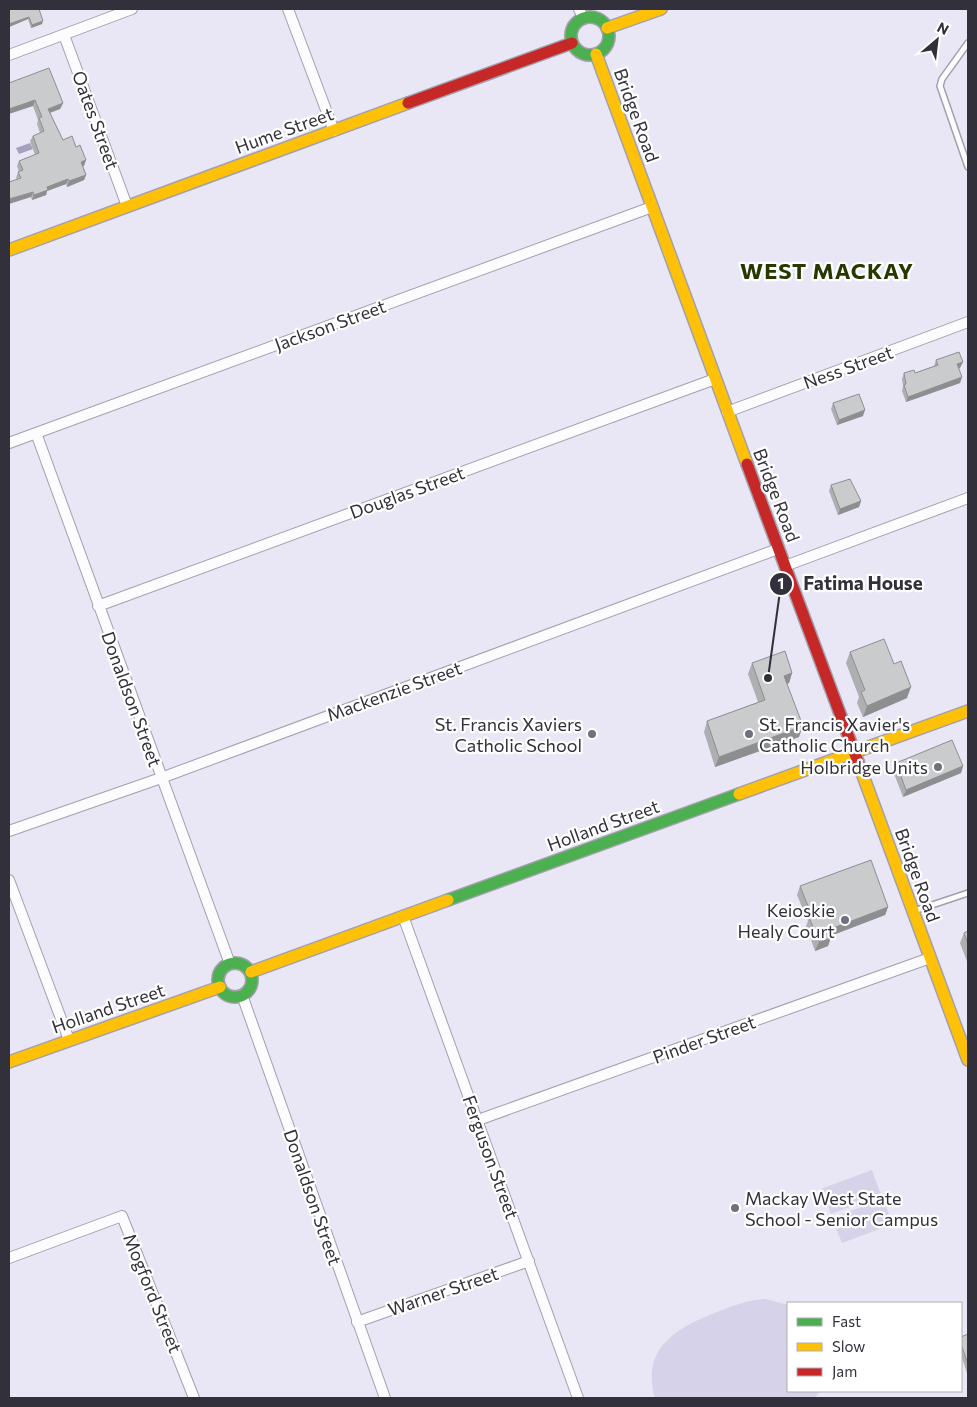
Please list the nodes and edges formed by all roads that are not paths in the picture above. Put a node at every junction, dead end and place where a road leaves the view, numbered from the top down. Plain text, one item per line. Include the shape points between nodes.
1 (132, 9) edge
2 (288, 9) edge
3 (661, 9) edge
4 (581, 13) edge
5 (607, 28) junction
6 (64, 34) junction
7 (572, 43) junction
8 (968, 43) edge
9 (9, 54) edge
10 (596, 54) junction
11 (334, 131) junction
12 (968, 167) edge
13 (127, 206) junction
14 (652, 207) junction
15 (9, 250) edge
16 (968, 322) edge
17 (715, 379) junction
18 (727, 412) junction
19 (36, 433) junction
20 (9, 443) edge
21 (968, 498) edge
22 (778, 548) junction
23 (785, 566) junction
24 (98, 606) junction
25 (968, 711) edge
26 (854, 753) junction
27 (161, 778) junction
28 (9, 831) edge
29 (9, 880) edge
30 (968, 893) edge
31 (913, 912) junction
32 (402, 916) junction
33 (930, 958) junction
34 (230, 964) junction
35 (251, 972) junction
36 (220, 987) junction
37 (242, 996) junction
38 (69, 1040) junction
39 (968, 1060) edge
40 (9, 1062) edge
41 (478, 1120) junction
42 (9, 1258) edge
43 (529, 1261) junction
44 (357, 1322) junction
45 (194, 1398) edge
46 (385, 1398) edge
47 (578, 1398) edge

1 - 6 street
2 - 11 street
3 - 5 street
4 - 5 street via 595,18
4 - 7 street via 570,33
5 - 10 street via 606,47
6 - 9 street
6 - 13 street, Oates Street
7 - 10 street via 583,54
7 - 11 street, Hume Street
8 - 12 lane via 940,86
10 - 14 street, Bridge Road
11 - 13 street, Hume Street
13 - 15 street, Hume Street
14 - 17 street, Bridge Road
14 - 19 street, Jackson Street
16 - 18 street, Ness Street
17 - 18 street, Bridge Road
17 - 24 street, Douglas Street
18 - 22 street, Bridge Road
19 - 20 street, Jackson Street
19 - 24 street, Donaldson Street
21 - 23 street
22 - 23 street, Bridge Road
22 - 27 street, Mackenzie Street
23 - 26 street, Bridge Road
24 - 27 street, Donaldson Street
25 - 26 street, Holland Street
26 - 31 street, Bridge Road
26 - 32 street, Holland Street
27 - 28 street, Mackenzie Street
27 - 34 street, Donaldson Street
29 - 38 street
30 - 31 lane
31 - 33 street, Bridge Road
32 - 35 street, Holland Street
32 - 41 street, Ferguson Street
33 - 39 street, Bridge Road
33 - 41 street, Pinder Street
34 - 35 street via 243,964
34 - 36 street via 220,972
35 - 37 street via 251,988
36 - 37 street via 230,996
36 - 38 street, Holland Street
37 - 44 street, Donaldson Street
38 - 40 street, Holland Street
41 - 43 street, Ferguson Street
42 - 45 street, Mogford Street via 122,1216
43 - 44 street, Warner Street
43 - 47 street, Ferguson Street
44 - 46 street, Donaldson Street

